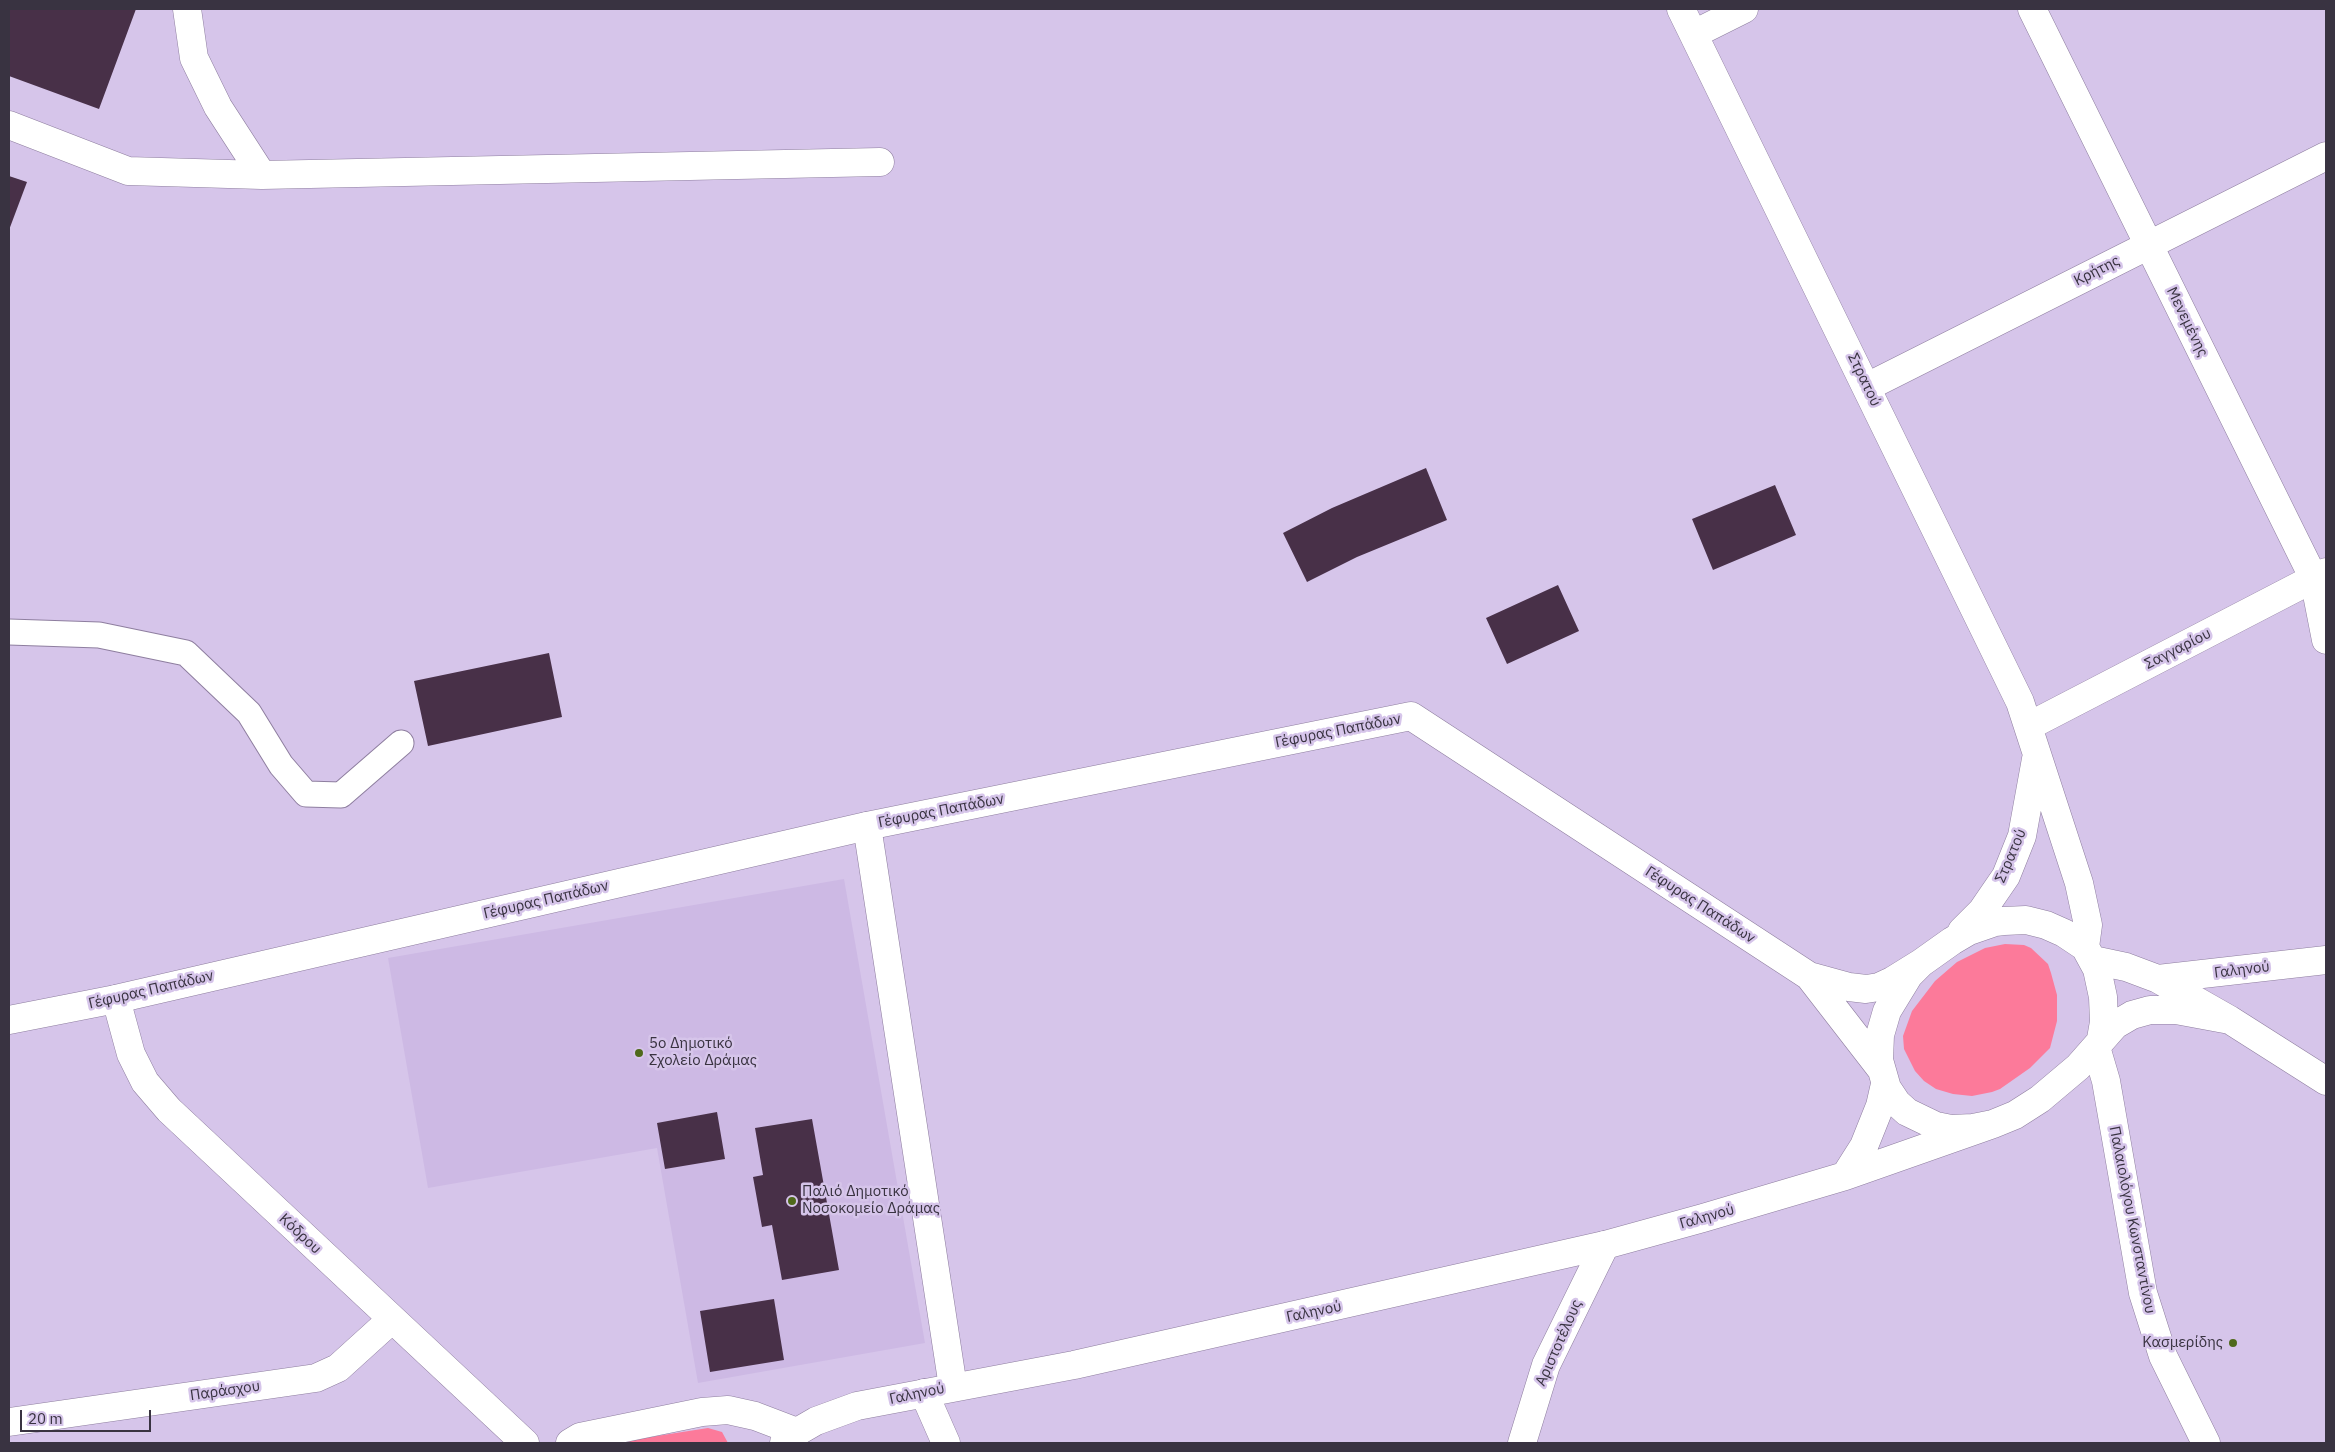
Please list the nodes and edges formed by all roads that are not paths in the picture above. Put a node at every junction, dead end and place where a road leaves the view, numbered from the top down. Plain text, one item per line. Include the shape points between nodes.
1 (187, 9) edge
2 (1682, 9) edge
3 (1744, 9) edge
4 (2032, 9) edge
5 (1694, 34) junction
6 (9, 126) edge
7 (2326, 156) edge
8 (880, 162) dead end
9 (262, 175) junction
10 (2150, 245) junction
11 (1867, 386) junction
12 (2320, 575) edge
13 (9, 632) edge
14 (2326, 640) edge
15 (2029, 726) junction
16 (401, 743) dead end
17 (2037, 755) junction
18 (867, 826) junction
19 (1952, 941) junction
20 (2089, 954) junction
21 (2326, 960) edge
22 (1920, 963) junction
23 (1809, 976) junction
24 (2158, 980) junction
25 (116, 999) junction
26 (9, 1020) edge
27 (2230, 1020) junction
28 (2098, 1043) junction
29 (1883, 1077) junction
30 (2326, 1081) edge
31 (1993, 1124) junction
32 (1845, 1176) junction
33 (1605, 1245) junction
34 (391, 1320) junction
35 (954, 1387) junction
36 (924, 1393) junction
37 (9, 1422) edge
38 (790, 1437) edge
39 (2198, 1439) edge
40 (525, 1443) edge
41 (570, 1443) edge
42 (946, 1443) edge
43 (1522, 1443) edge

1 - 9 street via 194,58 218,107
2 - 5 street, Στρατού
3 - 5 street
4 - 10 street, Μενεμένης
5 - 11 street, Στρατού
6 - 9 street via 128,171
7 - 10 street, Κρήτης
8 - 9 street
10 - 11 street, Κρήτης
10 - 12 street, Μενεμένης
11 - 15 street, Στρατού
12 - 14 street, Μενεμένης
12 - 15 street, Σαγγαρίου
13 - 16 lane via 99,635 186,653 249,713 281,765 306,794 340,795
15 - 17 street, Στρατού
17 - 19 street, Στρατού via 2022,836 2006,876 1982,911
17 - 20 street, Στρατού via 2079,884 2088,925
18 - 23 street, Γέφυρας Παπάδων via 1411,716
18 - 25 street, Γέφυρας Παπάδων
18 - 35 street
19 - 20 street via 1995,922 2026,920 2056,929
19 - 22 street
20 - 24 street
20 - 28 street via 2103,997 2104,1022
21 - 24 street, Γαληνού
22 - 23 street, Γέφυρας Παπάδων via 1892,981 1866,990
22 - 29 street via 1898,989 1886,1010 1879,1043
23 - 29 street, Γέφυρας Παπάδων
24 - 27 street
25 - 26 street, Γέφυρας Παπάδων
25 - 34 street, Κόδρου via 128,1047 145,1082 169,1110
27 - 28 street via 2184,1011 2150,1010 2120,1021
27 - 30 street
28 - 31 street via 2059,1085 2015,1115
28 - 39 street, Παλαιολόγου Κωνσταντίνου via 2143,1293 2164,1356
29 - 31 street, Γέφυρας Παπάδων via 1901,1107 1930,1125 1951,1129
29 - 32 street via 1880,1106 1864,1146
31 - 32 street, Γαληνού
32 - 33 street, Γαληνού
33 - 35 street, Γαληνού via 1074,1365
33 - 43 street, Αριστοτέλους via 1546,1365
34 - 37 street, Παράσχου via 338,1368 316,1378
34 - 40 street, Κόδρου
35 - 36 street, Γαληνού
36 - 38 street, Γαληνού via 841,1411
36 - 42 street
38 - 41 street via 755,1416 728,1410 702,1412 580,1437

